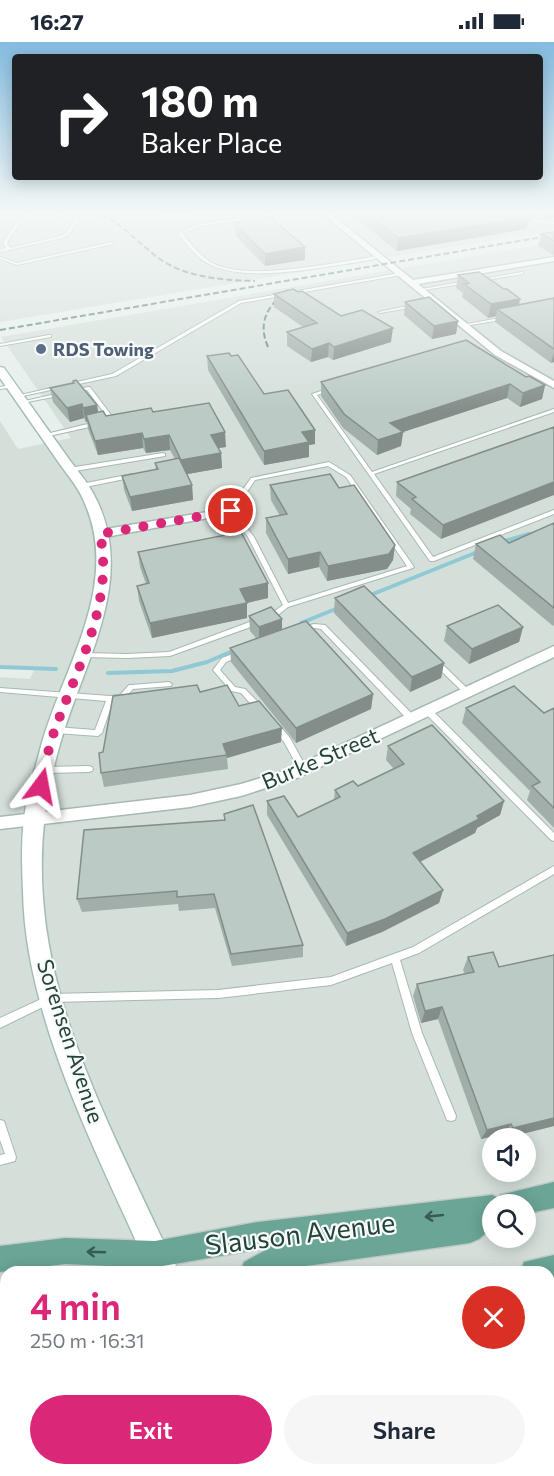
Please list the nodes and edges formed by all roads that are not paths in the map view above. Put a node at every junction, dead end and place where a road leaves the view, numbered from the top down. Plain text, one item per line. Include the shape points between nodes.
1 (378, 278) edge
2 (405, 278) edge
3 (441, 278) edge
4 (492, 278) edge
5 (411, 283) junction
6 (419, 290) junction
7 (435, 302) junction
8 (425, 304) edge
9 (416, 306) edge
10 (380, 312) dead end
11 (514, 316) edge
12 (464, 326) junction
13 (48, 336) dead end
14 (486, 343) junction
15 (0, 345) edge
16 (474, 346) edge
17 (0, 370) edge
18 (554, 386) edge
19 (337, 387) edge
20 (13, 393) edge
21 (554, 410) edge
22 (45, 435) junction
23 (163, 455) dead end
24 (69, 470) junction
25 (370, 474) junction
26 (137, 475) edge
27 (81, 486) junction
28 (231, 511) junction
29 (554, 512) edge
30 (100, 534) junction
31 (238, 536) edge
32 (251, 537) junction
33 (286, 606) junction
34 (296, 632) edge
35 (246, 651) edge
36 (554, 651) edge
37 (84, 655) junction
38 (434, 659) edge
39 (169, 684) dead end
40 (0, 690) edge
41 (467, 692) junction
42 (70, 694) junction
43 (110, 699) junction
44 (263, 711) edge
45 (428, 711) junction
46 (411, 718) junction
47 (269, 719) edge
48 (56, 730) junction
49 (89, 769) dead end
50 (303, 769) junction
51 (45, 770) junction
52 (33, 820) junction
53 (0, 823) edge
54 (554, 838) edge
55 (554, 870) edge
56 (395, 958) junction
57 (52, 998) junction
58 (0, 1023) edge
59 (452, 1116) dead end
60 (0, 1125) edge
61 (0, 1160) edge
62 (554, 1195) edge
63 (536, 1199) edge
64 (482, 1210) edge
65 (482, 1219) edge
66 (0, 1258) edge
67 (160, 1263) edge
68 (264, 1266) edge

1 - 20 lane via 240,302 114,375
2 - 5 street
3 - 5 street
4 - 6 lane
5 - 6 street
6 - 7 street
7 - 8 lane
7 - 12 street
9 - 10 lane
11 - 12 lane
12 - 14 street
13 - 15 lane
14 - 16 lane
14 - 18 street
17 - 20 street, Sorensen Avenue
19 - 25 lane via 314,394
20 - 22 street, Sorensen Avenue
20 - 22 lane via 88,388 112,420
21 - 25 lane
22 - 24 street, Sorensen Avenue
23 - 24 lane
24 - 27 street, Sorensen Avenue
25 - 29 lane via 432,560
26 - 27 lane
27 - 30 street, Sorensen Avenue via 94,510
28 - 30 street
28 - 32 lane
28 - 33 lane via 253,479 329,464 348,476 411,567
30 - 37 street, Sorensen Avenue via 104,570 99,610
31 - 32 lane
32 - 33 lane
33 - 37 lane via 276,615 170,654
34 - 46 lane via 323,627
35 - 44 lane via 224,660 216,670 233,689 243,691
36 - 41 street, Burke Street
37 - 42 street, Sorensen Avenue
38 - 41 lane
39 - 43 lane via 131,687 122,698
40 - 42 lane
41 - 45 street, Burke Street
42 - 43 lane
42 - 48 street, Sorensen Avenue
43 - 48 lane via 98,734
45 - 46 street, Burke Street
45 - 54 lane
46 - 50 street, Burke Street
47 - 50 lane via 287,740
48 - 51 street, Sorensen Avenue
49 - 51 lane
50 - 52 street, Burke Street via 242,790 190,801
51 - 52 street, Sorensen Avenue
52 - 53 street, Burke Street
52 - 57 street, Sorensen Avenue via 33,900
55 - 56 lane via 416,950
56 - 57 lane via 331,981 218,994
56 - 59 lane via 417,1033
57 - 58 lane
57 - 67 street, Sorensen Avenue via 81,1087
60 - 61 lane via 11,1157
62 - 63 main road
64 -> 67 main road, Slauson Avenue via 258,1235
65 - 68 main road via 470,1230 281,1256
67 -> 66 main road, Slauson Avenue via 65,1251

